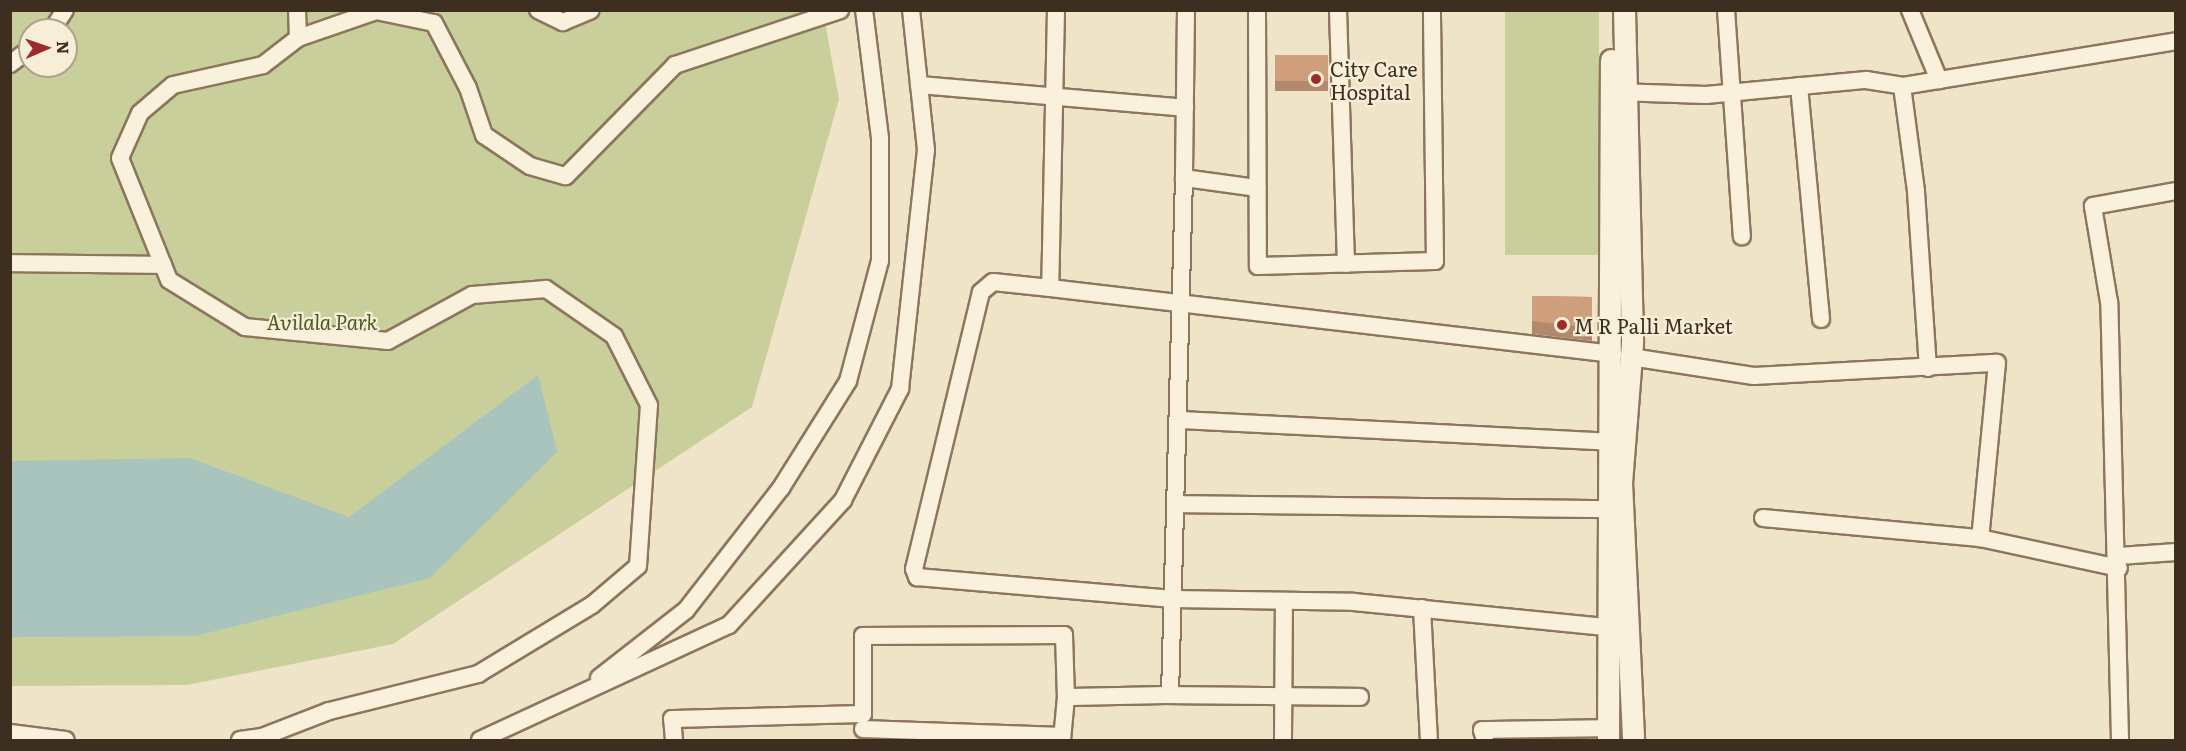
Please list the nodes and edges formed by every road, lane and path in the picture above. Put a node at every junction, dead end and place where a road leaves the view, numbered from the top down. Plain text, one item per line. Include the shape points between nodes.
1 (297, 10) edge
2 (538, 10) edge
3 (591, 10) edge
4 (840, 10) edge
5 (864, 10) edge
6 (911, 10) edge
7 (1056, 10) edge
8 (1186, 10) edge
9 (1257, 10) edge
10 (1338, 10) edge
11 (1432, 10) edge
12 (1612, 10) edge
13 (1624, 10) edge
14 (1725, 10) edge
15 (1910, 10) edge
16 (789, 17) edge
17 (298, 38) junction
18 (2175, 41) edge
19 (1939, 80) junction
20 (919, 85) junction
21 (1799, 86) junction
22 (1902, 86) junction
23 (1618, 92) junction
24 (1732, 92) junction
25 (1054, 93) junction
26 (1185, 108) junction
27 (1184, 178) junction
28 (1257, 188) junction
29 (2175, 191) edge
30 (1742, 236) dead end
31 (10, 263) edge
32 (1346, 264) junction
33 (164, 265) junction
34 (1050, 288) junction
35 (1183, 305) junction
36 (1821, 319) dead end
37 (1622, 356) junction
38 (1928, 368) junction
39 (1179, 420) junction
40 (1606, 442) junction
41 (1176, 504) junction
42 (1605, 508) junction
43 (1763, 518) dead end
44 (1980, 538) junction
45 (2175, 552) edge
46 (2119, 562) junction
47 (1173, 599) junction
48 (1284, 601) junction
49 (1422, 608) junction
50 (1605, 627) junction
51 (577, 695) junction
52 (1170, 695) junction
53 (1282, 696) junction
54 (1066, 697) junction
55 (1360, 697) dead end
56 (863, 728) edge
57 (10, 733) edge
58 (1608, 734) edge
59 (502, 736) edge
60 (1062, 738) edge
61 (66, 741) edge
62 (240, 741) edge
63 (480, 741) edge
64 (674, 741) edge
65 (1283, 741) edge
66 (1429, 741) edge
67 (1485, 741) edge
68 (1634, 741) edge
69 (2120, 741) edge

1 - 17 street
2 - 3 street via 563,22
4 - 16 street
5 - 51 street via 875,67 880,261 848,381 781,488 686,610
6 - 20 street
7 - 25 street
8 - 26 street
9 - 28 street
10 - 32 street
11 - 32 street via 1435,261
12 - 23 street
13 - 23 street
14 - 24 street
15 - 19 street
16 - 17 street via 675,65 566,176 530,166 484,135 468,87 434,23 376,11
17 - 33 street via 263,65 172,85 140,113 120,158
18 - 19 street
19 - 22 street
20 - 25 street
20 - 51 street via 926,150 900,389 843,500 729,625
21 - 22 street via 1866,80
21 - 24 street
21 - 36 street
22 - 38 street via 1916,190
23 - 24 street
23 - 37 street
24 - 30 street
25 - 26 street
25 - 34 street
26 - 27 street
27 - 28 street
27 - 35 street
28 - 32 street via 1258,266
29 - 46 street via 2093,206 2109,302
31 - 33 street
33 - 62 street via 169,280 245,327 388,341 472,295 546,289 614,336 649,405 638,566 592,605 478,674 328,711 262,738
34 - 35 street
34 - 47 street via 993,282 981,292 914,569 924,580
35 - 37 street
35 - 39 street
37 - 38 street via 1754,376
37 - 40 street
37 - 68 street via 1621,482
38 - 44 street via 1997,363
39 - 40 street
39 - 41 street
40 - 42 street
41 - 42 street
41 - 47 street
42 - 50 street
43 - 44 street
44 - 46 street
45 - 46 street
46 - 69 street
47 - 48 street
47 - 52 street
48 - 49 street
48 - 53 street
49 - 50 street
49 - 66 street via 1423,701
50 - 58 street
51 - 59 street
52 - 53 street
52 - 54 street
53 - 55 street
53 - 65 street
54 - 56 street via 1064,635 863,636
54 - 60 street
56 - 60 street
56 - 64 street via 672,719
57 - 61 street
58 - 67 street via 1482,730
59 - 63 street

